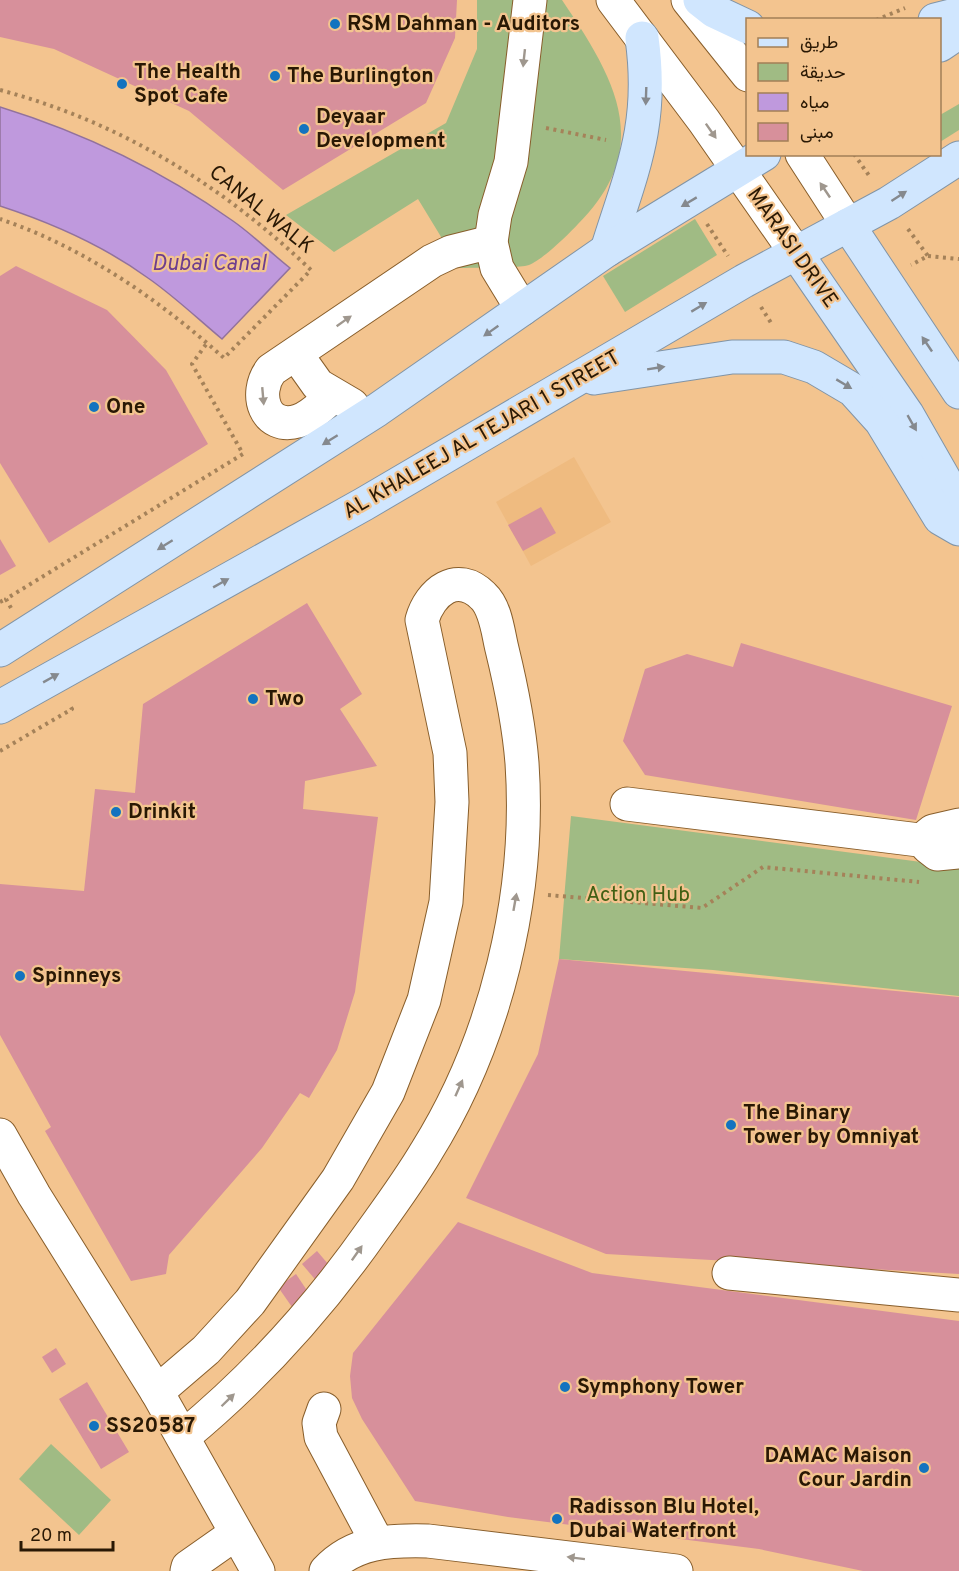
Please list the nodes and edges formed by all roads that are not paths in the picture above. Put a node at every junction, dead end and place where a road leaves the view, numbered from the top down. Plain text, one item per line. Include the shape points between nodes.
1 (530, 0) edge
2 (613, 0) edge
3 (688, 0) edge
4 (700, 0) edge
5 (924, 11) edge
6 (959, 14) edge
7 (746, 27) edge
8 (959, 33) edge
9 (642, 38) junction
10 (941, 44) edge
11 (746, 74) edge
12 (803, 156) edge
13 (959, 158) edge
14 (752, 163) edge
15 (848, 225) junction
16 (491, 242) junction
17 (607, 250) junction
18 (796, 253) junction
19 (522, 309) junction
20 (296, 354) junction
21 (577, 381) junction
22 (959, 392) edge
23 (333, 396) junction
24 (378, 410) junction
25 (959, 505) edge
26 (959, 529) edge
27 (0, 650) edge
28 (0, 706) edge
29 (627, 804) dead end
30 (959, 825) edge
31 (927, 841) junction
32 (959, 852) edge
33 (0, 1135) edge
34 (729, 1273) dead end
35 (959, 1295) edge
36 (250, 1302) junction
37 (286, 1339) junction
38 (157, 1392) junction
39 (331, 1410) dead end
40 (183, 1437) junction
41 (235, 1534) junction
42 (382, 1541) junction
43 (324, 1570) edge
44 (187, 1571) edge
45 (258, 1571) edge
46 (676, 1571) edge

1 -> 16 street via 511,162
2 - 9 street, MARASI DRIVE
3 - 11 street
4 - 7 main road
5 - 6 main road
8 - 10 main road
9 -> 14 street, MARASI DRIVE
9 -> 17 main road via 647,93 640,147
15 -> 12 street
15 -> 13 main road, AL KHALEEJ AL TEJARI 1 STREET
14 -> 17 main road
14 - 18 street, MARASI DRIVE
15 - 18 main road, AL KHALEEJ AL TEJARI 1 STREET
22 -> 15 main road
16 - 19 street via 497,268
20 -> 16 street via 432,261
17 - 19 main road
21 -> 18 main road, AL KHALEEJ AL TEJARI 1 STREET
18 -> 25 main road, MARASI DRIVE via 907,414
19 -> 24 main road
20 - 23 street via 318,385
20 -> 23 street via 271,370 263,381 260,394 264,407 285,422 298,421
21 -> 26 main road via 732,357 784,357 814,367 853,390 881,421 940,518
28 -> 21 main road, AL KHALEEJ AL TEJARI 1 STREET
23 - 24 street via 350,405
24 -> 27 main road
29 - 31 street
30 - 31 street via 933,831
31 - 32 street via 937,854
33 - 38 street
34 - 35 street
36 - 37 street via 244,1316 248,1330 258,1340 272,1344
37 -> 36 street via 345,1270 427,1151 459,1091 500,975 517,892 522,763 512,695 493,612 484,597 471,587 454,585 438,591 426,604 422,620 450,753 452,802 446,902 424,1000 400,1065 364,1137
36 - 38 street via 206,1350
40 -> 37 street via 254,1375
38 - 40 street
39 - 42 street via 336,1433
40 - 41 street
41 - 44 street
41 - 45 street
42 - 43 street via 351,1552
46 -> 42 street via 428,1541

